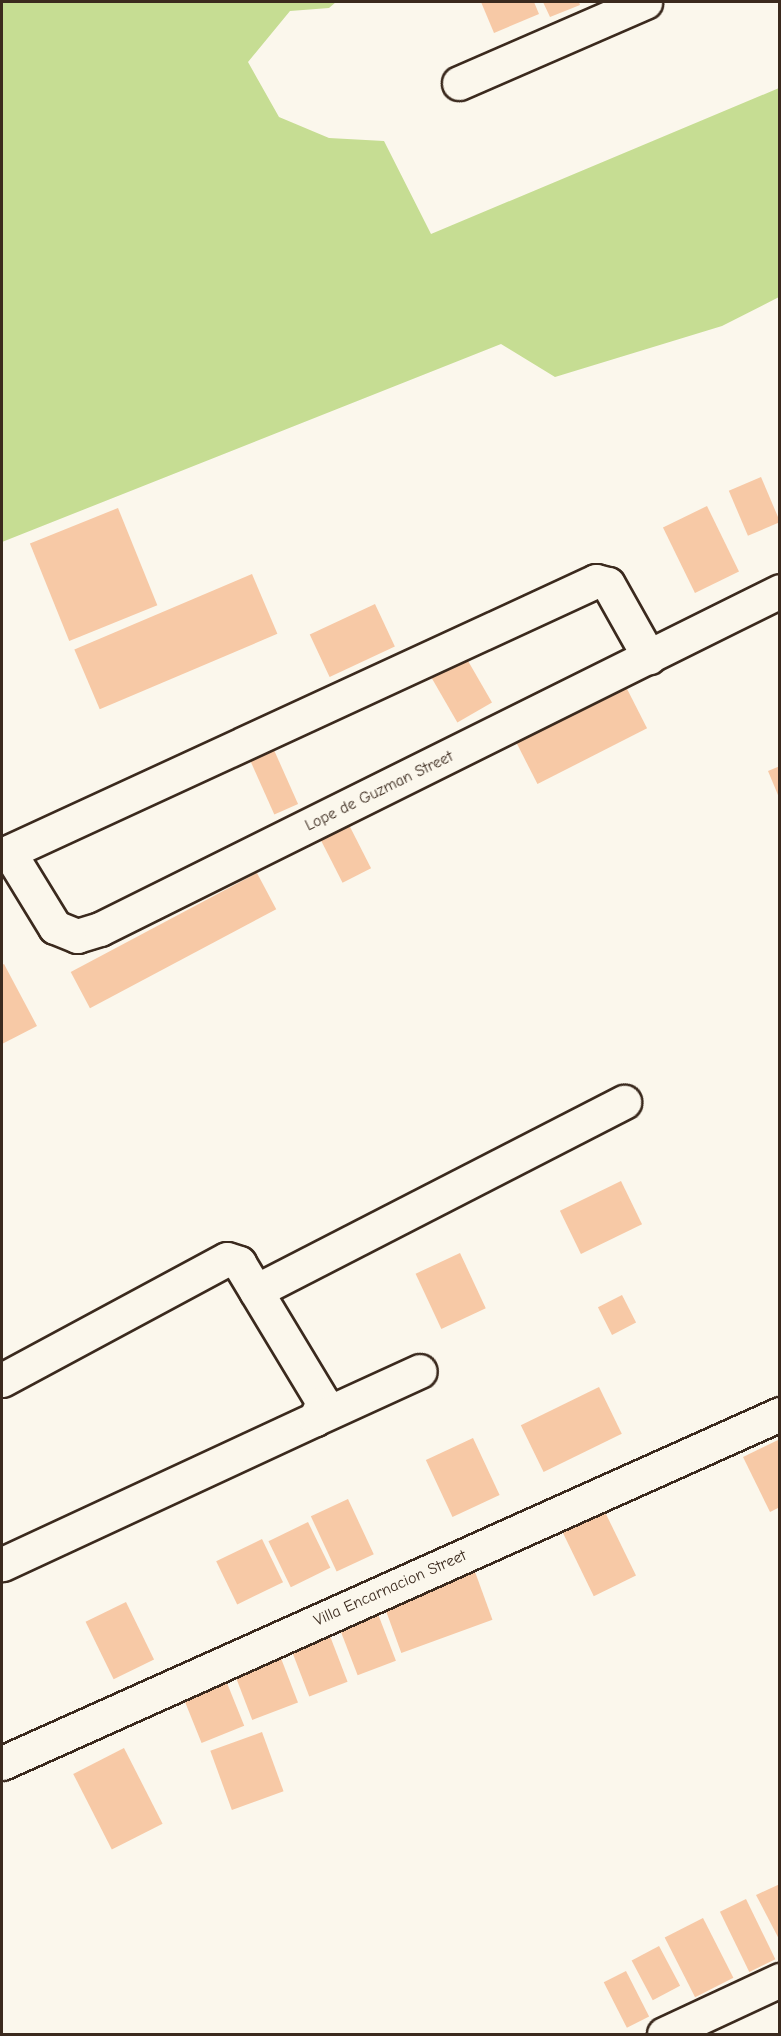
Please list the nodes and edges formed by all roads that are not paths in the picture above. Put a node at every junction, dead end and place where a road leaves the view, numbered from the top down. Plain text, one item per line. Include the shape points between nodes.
1 (645, 2) edge
2 (459, 83) dead end
3 (780, 591) edge
4 (649, 657) junction
5 (5, 853) edge
6 (624, 1102) dead end
7 (256, 1291) junction
8 (420, 1371) dead end
9 (2, 1380) edge
10 (780, 1414) edge
11 (315, 1419) junction
12 (2, 1564) edge
13 (2, 1763) edge
14 (780, 1980) edge
15 (664, 2034) edge

1 - 2 street
3 - 4 street, Lope de Guzman Street
4 - 5 street via 608,584 596,581
4 - 5 street, Lope de Guzman Street via 77,936 55,927
6 - 7 street
7 - 9 street via 239,1263 227,1259 212,1263
7 - 11 street via 323,1402
8 - 11 street
10 - 13 street, Villa Encarnacion Street
11 - 12 street
14 - 15 street

